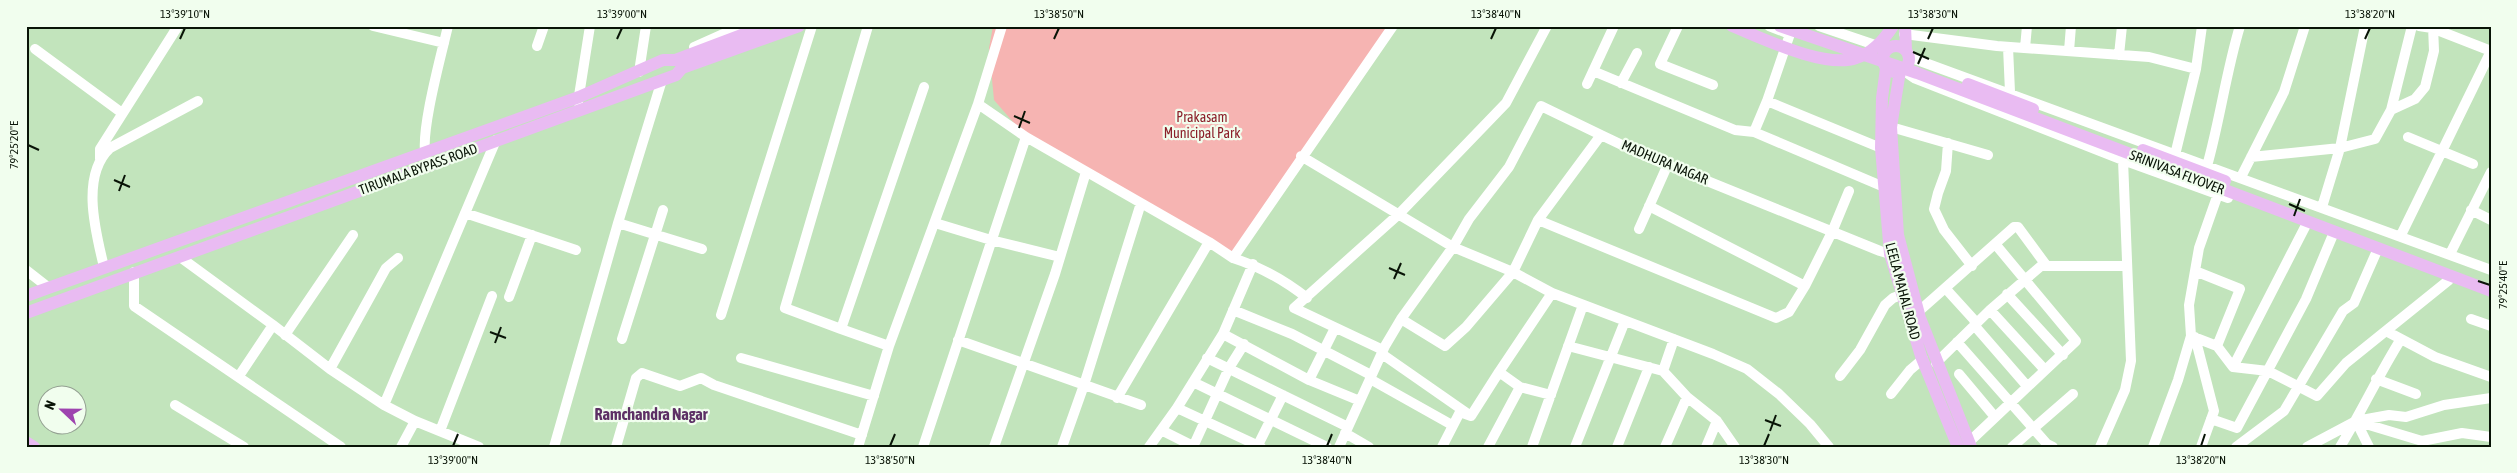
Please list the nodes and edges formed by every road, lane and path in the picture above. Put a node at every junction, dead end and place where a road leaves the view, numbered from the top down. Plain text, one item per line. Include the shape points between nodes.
1 (178, 26) edge
2 (373, 26) edge
3 (448, 26) edge
4 (544, 26) edge
5 (590, 26) edge
6 (646, 26) edge
7 (741, 26) edge
8 (765, 26) edge
9 (799, 26) edge
10 (811, 26) edge
11 (868, 26) edge
12 (1002, 26) edge
13 (1394, 26) edge
14 (1547, 26) edge
15 (1614, 26) edge
16 (1678, 26) edge
17 (1732, 26) edge
18 (1769, 26) edge
19 (1805, 26) edge
20 (1819, 26) edge
21 (1892, 26) edge
22 (2027, 26) edge
23 (2071, 26) edge
24 (2122, 26) edge
25 (2202, 26) edge
26 (2240, 26) edge
27 (2305, 26) edge
28 (2365, 26) edge
29 (2412, 26) edge
30 (2419, 26) edge
31 (2432, 27) edge
32 (1785, 30) edge
33 (1904, 30) edge
34 (444, 43) junction
35 (538, 46) dead end
36 (2008, 47) junction
37 (2025, 48) junction
38 (35, 49) dead end
39 (1900, 50) junction
40 (2069, 51) junction
41 (2491, 51) edge
42 (1637, 53) dead end
43 (2120, 55) junction
44 (674, 66) junction
45 (1885, 66) junction
46 (2196, 69) junction
47 (1593, 71) junction
48 (1901, 71) junction
49 (638, 72) junction
50 (662, 80) junction
51 (1621, 83) junction
52 (1587, 84) dead end
53 (1713, 85) dead end
54 (924, 87) dead end
55 (2010, 92) junction
56 (578, 97) junction
57 (198, 101) dead end
58 (1768, 101) junction
59 (978, 104) junction
60 (578, 110) junction
61 (2390, 110) junction
62 (122, 113) junction
63 (1891, 127) junction
64 (1754, 132) junction
65 (1601, 135) junction
66 (2408, 137) dead end
67 (1026, 138) junction
68 (496, 140) junction
69 (1948, 143) junction
70 (1881, 148) junction
71 (2340, 148) junction
72 (2440, 151) junction
73 (425, 152) junction
74 (1988, 155) dead end
75 (2175, 155) junction
76 (1301, 156) junction
77 (2251, 157) junction
78 (101, 160) junction
79 (2123, 160) junction
80 (1668, 164) junction
81 (2473, 164) dead end
82 (429, 165) junction
83 (2207, 166) junction
84 (1086, 172) junction
85 (2491, 172) edge
86 (2241, 177) junction
87 (1884, 187) junction
88 (1849, 191) dead end
89 (2218, 194) junction
90 (1141, 203) junction
91 (1649, 206) junction
92 (2322, 207) junction
93 (663, 210) dead end
94 (2471, 210) junction
95 (465, 213) junction
96 (1400, 214) junction
97 (1538, 220) junction
98 (2491, 220) edge
99 (618, 223) junction
100 (934, 223) junction
101 (2306, 227) junction
102 (1638, 229) dead end
103 (1832, 232) junction
104 (532, 235) junction
105 (655, 235) junction
106 (2400, 235) junction
107 (353, 236) dead end
108 (2332, 236) junction
109 (992, 240) junction
110 (1209, 242) junction
111 (1996, 245) junction
112 (1453, 248) junction
113 (702, 249) dead end
114 (576, 250) dead end
115 (1890, 252) junction
116 (2376, 253) junction
117 (2450, 254) junction
118 (180, 257) junction
119 (1060, 257) junction
120 (398, 258) dead end
121 (1233, 258) junction
122 (1252, 264) junction
123 (2046, 265) junction
124 (1972, 266) junction
125 (2126, 266) junction
126 (104, 267) junction
127 (26, 270) edge
128 (2491, 270) edge
129 (2195, 271) junction
130 (134, 272) junction
131 (1513, 272) junction
132 (86, 274) junction
133 (2024, 279) junction
134 (2449, 280) junction
135 (2491, 282) edge
136 (1805, 286) junction
137 (49, 288) junction
138 (90, 288) junction
139 (1946, 289) junction
140 (2491, 291) edge
141 (1552, 293) junction
142 (2007, 294) junction
143 (1901, 295) junction
144 (26, 296) edge
145 (492, 296) dead end
146 (2491, 296) edge
147 (509, 297) dead end
148 (1307, 298) junction
149 (1583, 306) junction
150 (1234, 310) junction
151 (1990, 310) junction
152 (1918, 312) junction
153 (26, 313) edge
154 (721, 315) dead end
155 (1401, 318) junction
156 (2471, 319) dead end
157 (1626, 321) junction
158 (1975, 324) junction
159 (272, 325) junction
160 (2491, 326) edge
161 (1335, 328) junction
162 (841, 329) junction
163 (2386, 331) junction
164 (1223, 334) junction
165 (285, 335) junction
166 (2193, 336) junction
167 (622, 339) dead end
168 (1674, 339) junction
169 (2401, 339) junction
170 (958, 340) junction
171 (1957, 342) junction
172 (1244, 344) junction
173 (889, 346) junction
174 (1568, 346) junction
175 (2217, 346) junction
176 (1324, 351) junction
177 (1382, 352) junction
178 (2063, 355) junction
179 (1610, 357) junction
180 (741, 358) dead end
181 (1207, 358) junction
182 (1923, 359) junction
183 (1023, 363) junction
184 (1936, 363) junction
185 (1649, 367) junction
186 (1229, 368) junction
187 (2233, 368) junction
188 (330, 369) junction
189 (2045, 370) junction
190 (1663, 371) junction
191 (2268, 371) junction
192 (1499, 372) junction
193 (1959, 374) dead end
194 (239, 376) junction
195 (1840, 376) dead end
196 (1370, 377) junction
197 (2491, 378) edge
198 (1310, 380) junction
199 (2376, 380) junction
200 (1193, 382) junction
201 (1084, 385) junction
202 (2028, 386) junction
203 (2298, 386) junction
204 (1520, 387) junction
205 (1217, 394) junction
206 (1891, 394) dead end
207 (2073, 394) dead end
208 (2416, 394) dead end
209 (1283, 395) junction
210 (874, 396) junction
211 (1551, 396) junction
212 (1687, 396) junction
213 (1117, 398) junction
214 (2491, 398) edge
215 (1360, 401) junction
216 (2010, 402) junction
217 (174, 405) dead end
218 (384, 405) junction
219 (1141, 405) dead end
220 (1177, 408) junction
221 (1471, 416) junction
222 (1994, 417) junction
223 (2211, 418) junction
224 (1204, 420) junction
225 (1271, 420) junction
226 (1717, 420) junction
227 (415, 421) junction
228 (2356, 421) junction
229 (1452, 425) junction
230 (2033, 428) junction
231 (1161, 430) junction
232 (1346, 430) junction
233 (440, 431) junction
234 (862, 435) junction
235 (2491, 438) edge
236 (26, 442) edge
237 (466, 444) edge
238 (1966, 445) edge
239 (1260, 446) edge
240 (34, 447) edge
241 (244, 447) edge
242 (341, 447) edge
243 (401, 447) edge
244 (479, 447) edge
245 (554, 447) edge
246 (616, 447) edge
247 (858, 447) edge
248 (923, 447) edge
249 (994, 447) edge
250 (1062, 447) edge
251 (1149, 447) edge
252 (1194, 447) edge
253 (1327, 447) edge
254 (1339, 447) edge
255 (1370, 447) edge
256 (1442, 447) edge
257 (1488, 447) edge
258 (1532, 447) edge
259 (1575, 447) edge
260 (1617, 447) edge
261 (1664, 447) edge
262 (1706, 447) edge
263 (1735, 447) edge
264 (1829, 447) edge
265 (2012, 447) edge
266 (2053, 447) edge
267 (2100, 447) edge
268 (2152, 447) edge
269 (2202, 447) edge
270 (2236, 447) edge
271 (2308, 447) edge
272 (2340, 447) edge
273 (2368, 447) edge

1 - 62 street
2 - 34 street
3 - 34 street
4 - 35 street
5 - 56 street
6 - 49 street
7 - 44 street, TIRUMALA BYPASS ROAD
8 - 44 main road
9 - 44 main road
10 - 44 street, TIRUMALA BYPASS ROAD
10 - 154 street
11 - 162 street via 785,308
12 - 59 street
13 - 76 street
14 - 96 street via 1506,103
15 - 47 street
16 - 53 street via 1660,64
17 - 21 main road via 1812,55 1836,60 1855,59 1869,52 1885,39
18 - 32 street
19 - 135 main road, SRINIVASA FLYOVER via 1994,93
20 - 39 street
21 - 39 main road
22 - 37 street
23 - 40 street
24 - 43 street
25 - 46 street
26 - 83 street
27 - 77 street via 2284,92
28 - 71 street
29 - 61 street
30 - 31 street
31 - 41 street
31 - 61 street via 2434,51 2424,87 2415,99
32 - 45 street
32 - 58 street
32 - 140 main road, SRINIVASA FLYOVER via 1917,73
33 - 36 street
33 - 39 main road
34 - 73 street
36 - 37 street
36 - 55 street
37 - 40 street
38 - 62 street
39 - 45 main road via 1883,54
39 - 48 main road via 1908,65
39 - 55 street
40 - 43 street
41 - 72 street
42 - 51 street
43 - 46 street via 2149,57
44 - 49 main road, TIRUMALA BYPASS ROAD
44 - 50 main road, TIRUMALA BYPASS ROAD
45 - 48 main road via 1890,72
45 - 70 main road, LEELA MAHAL ROAD
46 - 75 street
47 - 51 street
47 - 52 street
48 - 63 main road, LEELA MAHAL ROAD
48 - 79 street
49 - 56 main road, TIRUMALA BYPASS ROAD
50 - 60 main road, TIRUMALA BYPASS ROAD
50 - 99 street
51 - 64 street via 1735,130
54 - 162 street
55 - 75 street
56 - 60 street
56 - 73 main road, TIRUMALA BYPASS ROAD
57 - 78 street via 110,148
58 - 64 street
58 - 70 street
59 - 67 street
59 - 100 street
60 - 68 main road, TIRUMALA BYPASS ROAD
61 - 71 street via 2375,139
62 - 78 street via 100,149 98,156
63 - 69 street
63 - 115 main road, LEELA MAHAL ROAD via 1898,235
64 - 87 street
65 - 80 street, MADHURA NAGAR
65 - 97 street
65 - 112 street, MADHURA NAGAR via 1542,106 1509,167 1469,219
66 - 72 street
67 - 84 street
67 - 109 street
68 - 82 main road, TIRUMALA BYPASS ROAD
68 - 95 street
69 - 74 street
69 - 124 street via 1946,171 1934,209 1944,230
70 - 87 main road, LEELA MAHAL ROAD
71 - 77 street
71 - 92 street
72 - 81 street
72 - 106 street
73 - 82 street
73 - 126 main road, TIRUMALA BYPASS ROAD
75 - 83 street
76 - 96 street
76 - 121 street
77 - 86 street
78 - 126 street via 95,178 92,207
79 - 89 street
79 - 125 street
80 - 91 street
80 - 103 street, MADHURA NAGAR
82 - 118 main road, TIRUMALA BYPASS ROAD
83 - 86 street
84 - 90 street
84 - 119 street
85 - 94 street
86 - 92 street
87 - 115 main road, LEELA MAHAL ROAD
88 - 103 street
89 - 101 street
89 - 129 street via 2199,248
90 - 110 street
90 - 201 street
91 - 102 street
91 - 136 street
92 - 106 street
93 - 105 street
94 - 98 street
94 - 117 street
95 - 104 street
95 - 218 street
96 - 112 street
96 - 148 street
97 - 131 street
97 - 136 street via 1769,317 1776,318 1789,312
99 - 105 street
99 - 245 street
100 - 109 street
100 - 173 street
101 - 108 street
101 - 187 street
103 - 115 street, MADHURA NAGAR
103 - 136 street
104 - 114 street
104 - 147 street
105 - 113 street
105 - 167 street
106 - 117 street
107 - 165 street
108 - 116 street
108 - 191 street via 2306,299
109 - 119 street
109 - 170 street
110 - 121 street
110 - 213 street
111 - 123 street via 2014,227 2018,227
111 - 124 street
111 - 133 street
112 - 131 street
112 - 155 street
115 - 143 main road, LEELA MAHAL ROAD
115 - 152 main road, LEELA MAHAL ROAD
116 - 134 street
116 - 203 street via 2354,303 2344,311
117 - 128 street
118 - 130 main road, TIRUMALA BYPASS ROAD
118 - 159 street
119 - 183 street
120 - 188 street via 386,268
121 - 122 street
122 - 148 street via 1283,279
122 - 150 street
123 - 125 street
123 - 133 street
124 - 139 street
125 - 267 street via 2132,361 2125,390
126 - 132 main road, TIRUMALA BYPASS ROAD
127 - 137 street
129 - 166 street via 2189,305
129 - 175 street via 2240,288
130 - 138 main road, TIRUMALA BYPASS ROAD
130 - 194 street via 134,306
131 - 141 street
131 - 155 street via 1466,327 1445,346
132 - 137 main road, TIRUMALA BYPASS ROAD
132 - 138 main road
133 - 142 street
133 - 178 street via 2076,339
134 - 146 street
134 - 163 street
137 - 144 main road, TIRUMALA BYPASS ROAD
138 - 153 main road, TIRUMALA BYPASS ROAD
139 - 152 street
139 - 158 street
141 - 149 street
141 - 192 street
142 - 151 street
142 - 178 street
143 - 182 main road, LEELA MAHAL ROAD
143 - 195 street via 1885,305 1860,350
145 - 233 street
148 - 161 street via 1294,308
149 - 157 street
149 - 174 street
150 - 164 street
150 - 176 street
151 - 158 street
151 - 189 street
152 - 184 main road, LEELA MAHAL ROAD
155 - 177 street
156 - 160 street
157 - 168 street
157 - 179 street
158 - 171 street
158 - 202 street
159 - 165 street
159 - 194 street
161 - 176 street
161 - 177 street
162 - 173 street
163 - 169 street
163 - 203 street via 2346,363 2317,396
164 - 172 street
164 - 181 street
165 - 188 street
166 - 175 street
166 - 223 street via 2214,410
166 - 268 street
168 - 190 street
168 - 264 street via 1747,369 1779,394
169 - 197 street via 2435,357
169 - 199 street
170 - 183 street
170 - 248 street
171 - 184 street
171 - 216 street
172 - 186 street
172 - 198 street
173 - 210 street
174 - 179 street
174 - 211 street
175 - 187 street
176 - 196 street
176 - 198 street
177 - 196 street
177 - 221 street
178 - 189 street
179 - 185 street
179 - 259 street
180 - 210 street
181 - 186 street
181 - 200 street
182 - 206 street
182 - 238 main road, LEELA MAHAL ROAD
183 - 201 street
183 - 249 street
184 - 238 main road, LEELA MAHAL ROAD
185 - 190 street
185 - 260 street
186 - 205 street
186 - 209 street
187 - 191 street
188 - 218 street
189 - 202 street
190 - 212 street
191 - 203 street
191 - 223 street via 2238,428
192 - 204 street
192 - 221 street
193 - 222 street
194 - 242 street
196 - 215 street
196 - 229 street
198 - 215 street
199 - 208 street
199 - 228 street
200 - 205 street
200 - 220 street
201 - 213 street
201 - 250 street
202 - 216 street
203 - 270 street via 2284,411
204 - 211 street
204 - 257 street
205 - 224 street
205 - 225 street
207 - 230 street
209 - 225 street
209 - 232 street
210 - 234 street
211 - 258 street
212 - 226 street
212 - 261 street
213 - 219 street
214 - 228 street via 2444,405 2406,417 2389,415
215 - 232 street
216 - 222 street
216 - 230 street
217 - 241 street
218 - 227 street
220 - 224 street
220 - 231 street
221 - 229 street via 1460,412
222 - 238 street
223 - 269 street
224 - 239 street
224 - 252 street
225 - 239 street
225 - 253 street
226 - 262 street
226 - 263 street
227 - 233 street
227 - 243 street
228 - 235 street via 2422,441 2462,433
228 - 271 street
228 - 272 street
228 - 273 street
229 - 256 street
230 - 265 street
230 - 266 street
231 - 251 street
231 - 252 street
232 - 254 street
232 - 255 street
233 - 237 street
234 - 246 street via 701,378 680,386 642,373 636,378
234 - 247 street
236 - 240 main road
237 - 244 street

